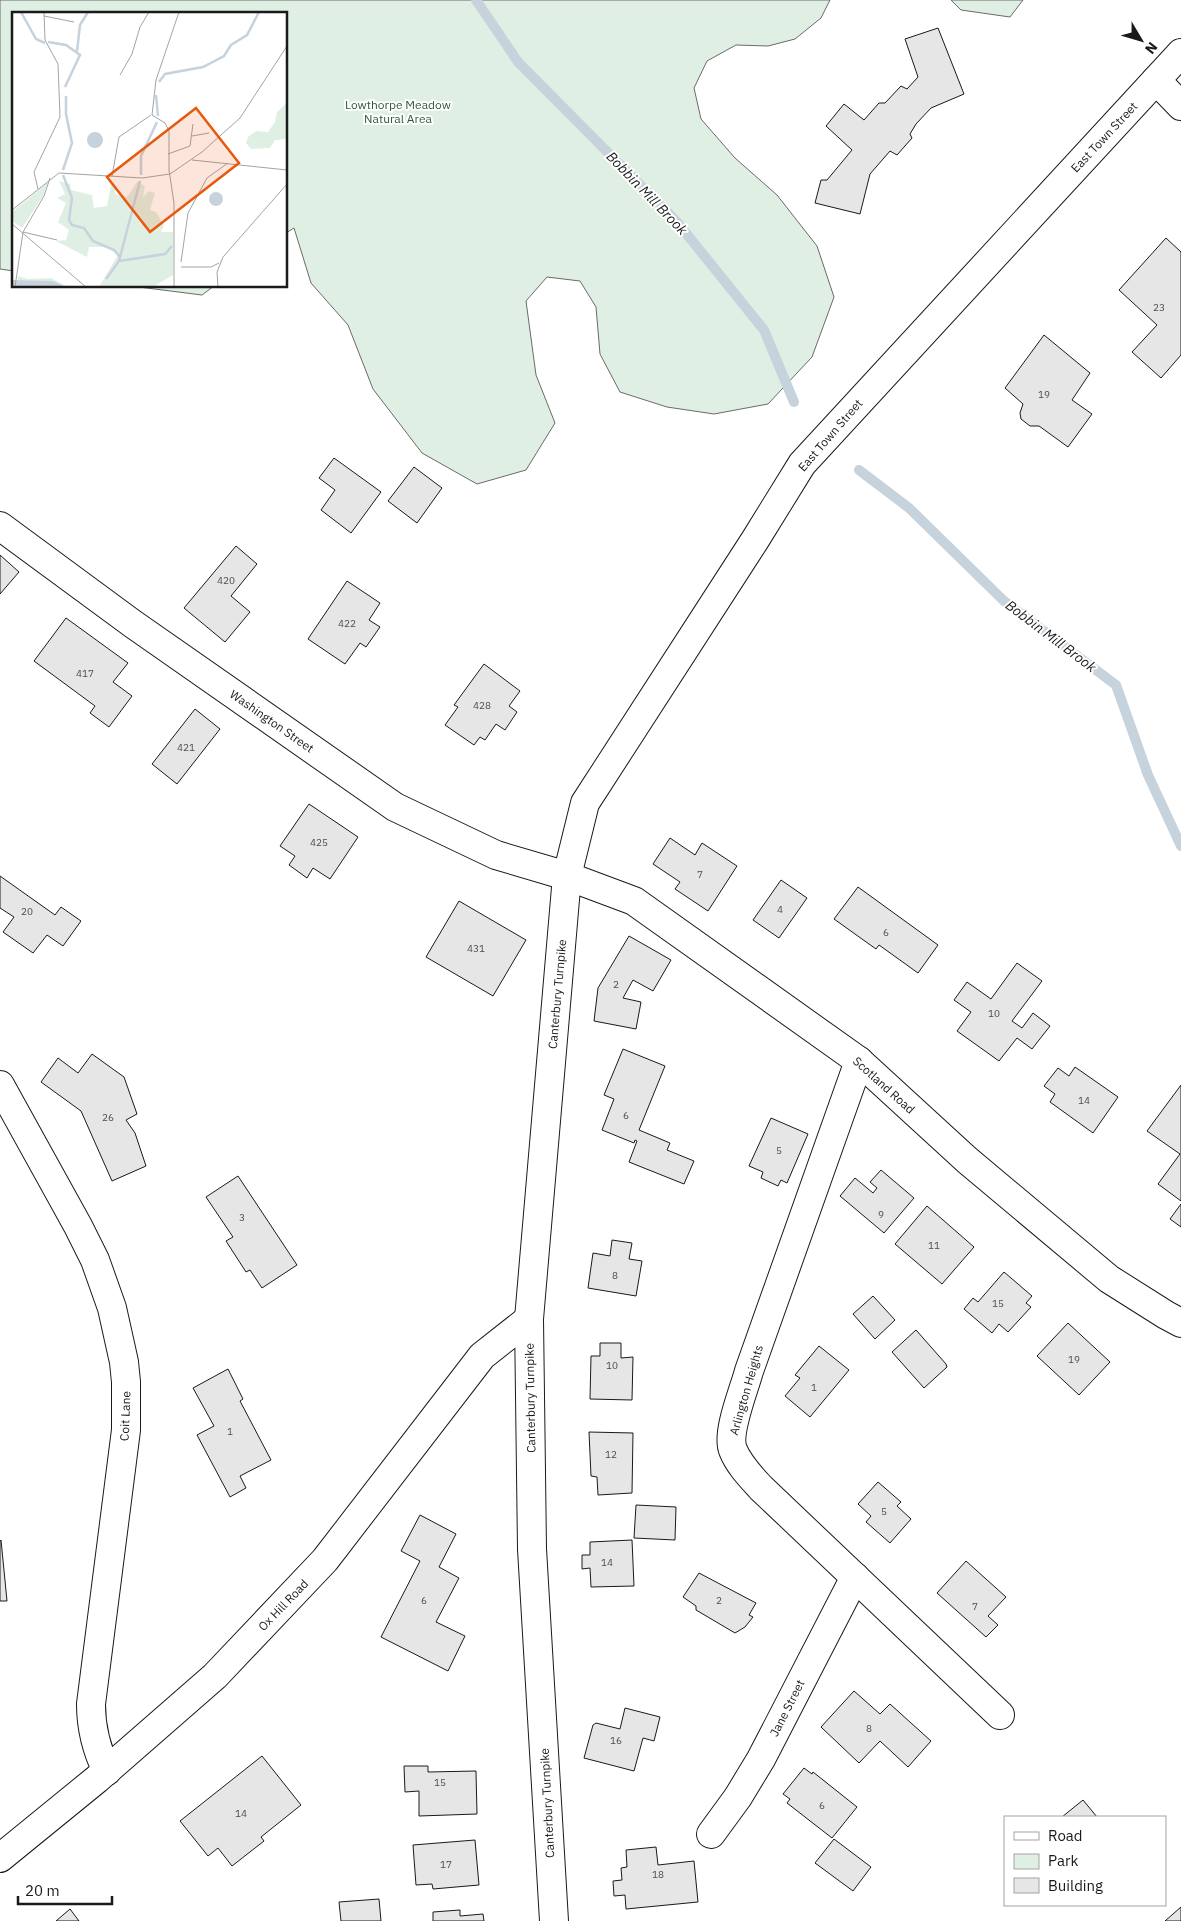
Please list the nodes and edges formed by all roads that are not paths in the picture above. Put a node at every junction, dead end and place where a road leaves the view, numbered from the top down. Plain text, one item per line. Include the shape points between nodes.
1 (1181, 52) edge
2 (1156, 80) junction
3 (1181, 106) edge
4 (0, 526) edge
5 (566, 876) junction
6 (859, 1061) junction
7 (0, 1085) edge
8 (529, 1319) junction
9 (1181, 1323) edge
10 (855, 1577) junction
11 (1000, 1714) dead end
12 (107, 1770) junction
13 (711, 1834) dead end
14 (0, 1858) edge
15 (554, 1921) edge

1 - 2 street, East Town Street
2 - 3 street
2 - 5 street, East Town Street via 802,464 585,803
4 - 5 street, Washington Street via 133,624 395,807 496,855
5 - 6 street, Scotland Road via 634,901
5 - 8 street, Canterbury Turnpike
6 - 9 street, Scotland Road via 967,1160 1109,1279
6 - 10 street, Arlington Heights via 749,1371 732,1441 742,1466 761,1488
7 - 12 street, Coit Lane via 95,1260 112,1308 124,1362 126,1430 91,1704 92,1728
8 - 12 street, Ox Hill Road via 482,1356 325,1560 214,1676
8 - 15 street, Canterbury Turnpike via 532,1549
10 - 11 street, Arlington Heights
10 - 13 street, Jane Street via 761,1758
12 - 14 street, Ox Hill Road

